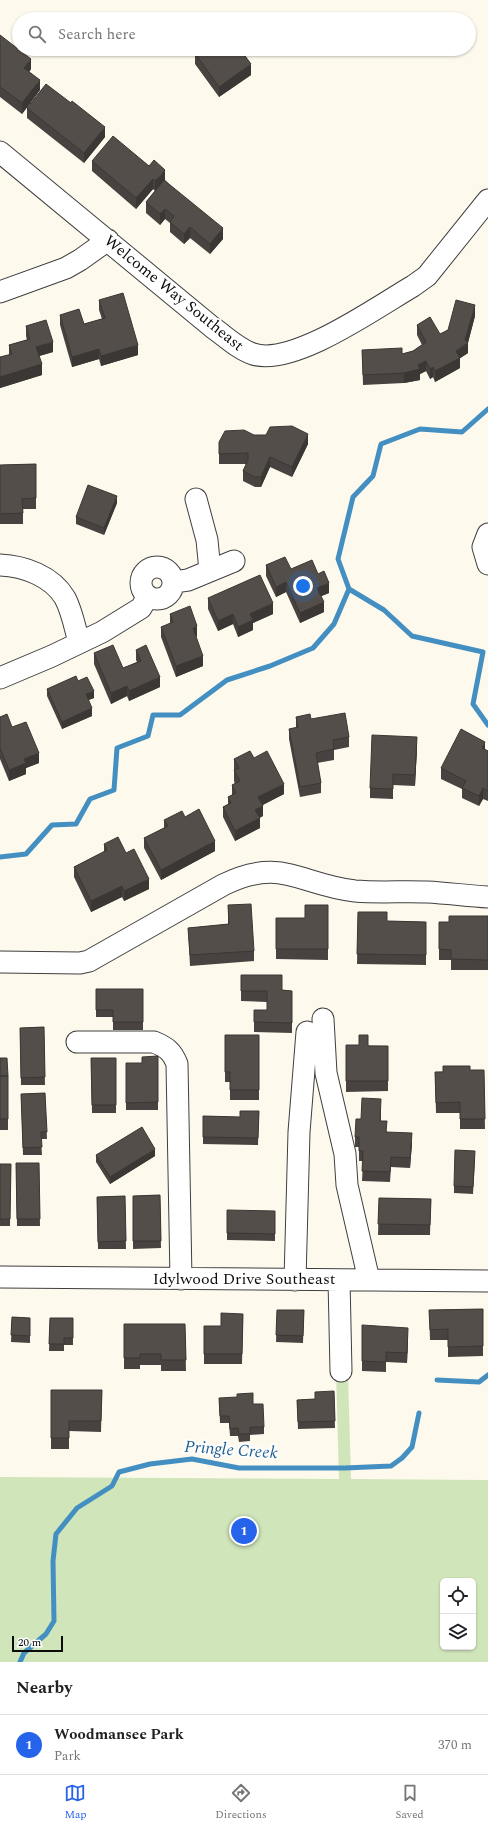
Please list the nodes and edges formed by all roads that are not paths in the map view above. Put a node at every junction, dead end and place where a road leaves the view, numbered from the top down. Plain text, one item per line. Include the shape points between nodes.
1 (0, 152) edge
2 (488, 200) edge
3 (108, 240) junction
4 (0, 292) edge
5 (196, 499) dead end
6 (488, 534) edge
7 (234, 561) dead end
8 (488, 564) edge
9 (0, 565) edge
10 (210, 571) junction
11 (174, 582) junction
12 (148, 596) junction
13 (79, 642) junction
14 (0, 678) edge
15 (488, 897) edge
16 (0, 962) edge
17 (323, 1019) dead end
18 (307, 1032) dead end
19 (77, 1042) dead end
20 (0, 1277) edge
21 (181, 1279) junction
22 (295, 1280) junction
23 (339, 1280) junction
24 (369, 1280) junction
25 (488, 1281) edge
26 (341, 1371) dead end

1 - 3 street, Welcome Way Southeast
2 - 3 street, Welcome Way Southeast via 427,276 314,344 272,356 254,354 242,349
3 - 4 street via 66,268
5 - 10 street via 207,540
6 - 8 street via 483,546
7 - 10 street
9 - 13 street via 28,570 55,586 69,607
10 - 11 street via 188,580
11 - 12 street via 171,592 163,598
11 - 12 street via 170,572 165,568 149,568 142,576 141,582
12 - 13 street via 141,608 102,632
13 - 14 street
15 - 16 street via 428,892 356,891 340,889 291,874 272,871 256,873 239,877 223,885 89,961
17 - 24 street via 326,1073 345,1154 347,1185
18 - 22 street via 299,1132
19 - 21 street via 154,1042 173,1053 177,1064
20 - 21 street, Idylwood Drive Southeast
21 - 22 street, Idylwood Drive Southeast
22 - 23 street, Idylwood Drive Southeast
23 - 24 street, Idylwood Drive Southeast
23 - 26 street
24 - 25 street, Idylwood Drive Southeast

